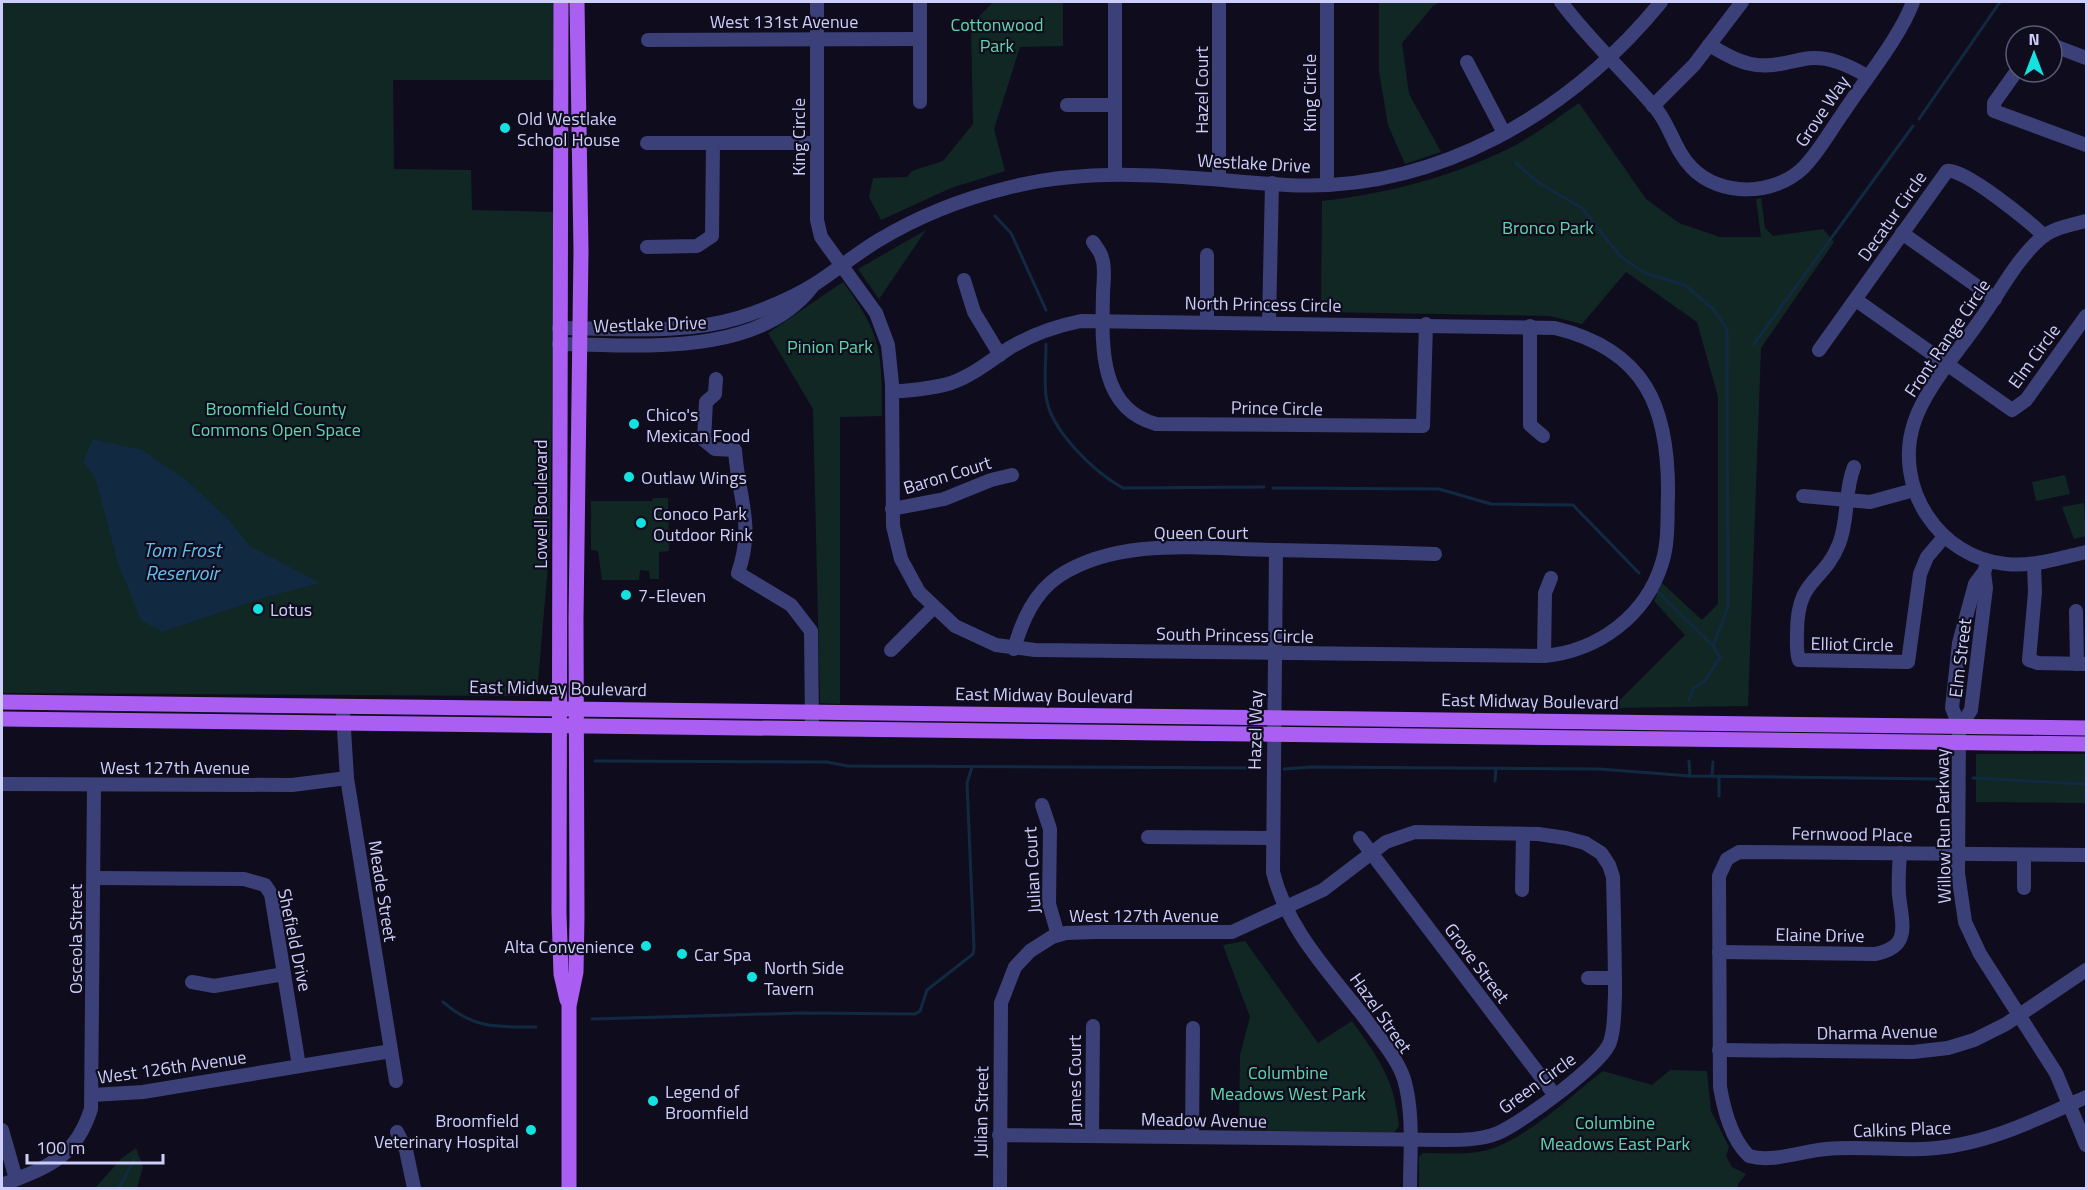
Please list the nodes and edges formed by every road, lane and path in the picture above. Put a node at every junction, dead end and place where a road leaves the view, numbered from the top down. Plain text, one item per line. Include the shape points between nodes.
1 (561, 2) edge
2 (577, 2) edge
3 (817, 2) edge
4 (920, 2) edge
5 (1115, 2) edge
6 (1219, 2) edge
7 (1327, 2) edge
8 (1561, 2) edge
9 (1661, 2) edge
10 (1742, 2) edge
11 (1913, 2) edge
12 (816, 39) junction
13 (920, 39) junction
14 (648, 40) dead end
15 (1709, 45) junction
16 (2064, 50) edge
17 (2086, 58) edge
18 (1609, 59) junction
19 (1467, 62) dead end
20 (1867, 76) junction
21 (2007, 84) edge
22 (920, 102) dead end
23 (1066, 105) dead end
24 (1115, 105) junction
25 (1653, 106) junction
26 (1504, 133) junction
27 (647, 143) dead end
28 (713, 143) junction
29 (816, 143) junction
30 (2086, 145) edge
31 (1115, 173) junction
32 (1219, 179) junction
33 (1272, 183) junction
34 (1327, 184) junction
35 (2086, 221) edge
36 (1902, 233) junction
37 (2044, 236) junction
38 (1093, 242) dead end
39 (647, 247) dead end
40 (1208, 255) dead end
41 (842, 264) junction
42 (964, 280) dead end
43 (813, 286) junction
44 (1995, 298) junction
45 (1856, 300) junction
46 (2086, 316) edge
47 (1102, 321) junction
48 (1208, 321) junction
49 (1269, 322) junction
50 (1426, 324) junction
51 (1530, 326) junction
52 (559, 327) junction
53 (579, 328) junction
54 (559, 344) junction
55 (579, 344) junction
56 (1819, 350) dead end
57 (1637, 354) dead end
58 (1000, 356) junction
59 (1626, 363) junction
60 (1948, 366) junction
61 (716, 379) dead end
62 (559, 381) junction
63 (892, 392) junction
64 (1543, 436) dead end
65 (578, 440) junction
66 (1854, 467) dead end
67 (1012, 475) dead end
68 (1914, 490) junction
69 (1803, 496) dead end
70 (1846, 500) junction
71 (892, 509) junction
72 (1944, 537) junction
73 (1276, 550) junction
74 (2086, 552) edge
75 (1435, 554) dead end
76 (2034, 564) junction
77 (1986, 567) junction
78 (1551, 578) dead end
79 (933, 608) junction
80 (2076, 611) dead end
81 (1014, 649) junction
82 (891, 650) dead end
83 (1275, 654) junction
84 (1544, 656) junction
85 (2082, 664) edge
86 (2, 702) edge
87 (343, 705) junction
88 (560, 708) junction
89 (577, 709) junction
90 (812, 711) junction
91 (1273, 718) junction
92 (2, 719) edge
93 (343, 723) junction
94 (560, 725) junction
95 (578, 725) junction
96 (812, 728) junction
97 (2086, 728) edge
98 (1273, 734) junction
99 (1959, 734) junction
100 (2086, 744) edge
101 (347, 778) junction
102 (2, 784) edge
103 (94, 784) junction
104 (1042, 805) dead end
105 (1522, 834) junction
106 (1148, 837) dead end
107 (1272, 838) junction
108 (1360, 838) dead end
109 (560, 850) junction
110 (1371, 853) junction
111 (1900, 853) junction
112 (1958, 854) junction
113 (2024, 855) junction
114 (2086, 855) edge
115 (1605, 858) joint
116 (94, 878) junction
117 (2024, 888) dead end
118 (1522, 890) dead end
119 (1286, 909) junction
120 (577, 917) junction
121 (1058, 935) junction
122 (1719, 952) junction
123 (2086, 970) edge
124 (284, 974) junction
125 (1588, 978) dead end
126 (1615, 978) junction
127 (192, 982) dead end
128 (569, 1006) junction
129 (2020, 1014) junction
130 (1093, 1026) dead end
131 (1193, 1028) dead end
132 (1000, 1036) joint
133 (1719, 1050) junction
134 (391, 1051) junction
135 (299, 1066) junction
136 (396, 1081) dead end
137 (1554, 1094) junction
138 (92, 1095) junction
139 (2086, 1097) edge
140 (2070, 1105) junction
141 (2, 1130) edge
142 (397, 1132) dead end
143 (999, 1135) junction
144 (1092, 1136) junction
145 (1192, 1137) junction
146 (1410, 1140) junction
147 (2086, 1145) edge
148 (16, 1179) junction
149 (2, 1185) edge
150 (414, 1188) edge
151 (569, 1188) edge
152 (1000, 1188) edge
153 (1410, 1188) edge

1 - 52 main road, Lowell Boulevard
2 - 53 main road, Lowell Boulevard
3 - 12 street, King Circle
4 - 13 street
5 - 24 street
6 - 32 street, Hazel Court
7 - 34 street, King Circle
8 - 18 street, Grove Way
9 - 18 street, Westlake Drive
10 - 15 street
11 - 20 street, Grove Way
12 - 13 street, West 131st Avenue
12 - 14 street, West 131st Avenue
12 - 29 street, King Circle
13 - 22 street
15 - 20 street via 1755,65 1814,58 1839,62
15 - 25 street via 1678,84
16 - 17 street
18 - 25 street, Grove Way
18 - 26 street, Westlake Drive via 1555,103
19 - 26 street
20 - 25 street, Grove Way via 1802,169 1788,180 1762,189 1722,186 1694,170 1676,150
21 - 30 street via 1994,103 1994,111
23 - 24 street
24 - 31 street
26 - 34 street, Westlake Drive via 1461,154 1404,174
27 - 28 street
28 - 29 street
28 - 39 street via 712,236 697,246
29 - 41 street, King Circle via 818,230
31 - 32 street, Westlake Drive
31 - 41 street, Westlake Drive via 1057,177 985,194 914,221
32 - 33 street, Westlake Drive
33 - 34 street, Westlake Drive
33 - 49 street
35 - 37 street, Front Range Circle
36 - 37 street, Decatur Circle via 1945,173 1952,169 2034,225
36 - 44 street
36 - 45 street, Decatur Circle
37 - 44 street, Front Range Circle
38 - 47 street via 1103,258
40 - 48 street
41 - 43 street, Westlake Drive
41 - 63 street, South Princess Circle via 880,320 888,345
42 - 58 street via 974,312
43 - 53 street, Westlake Drive via 760,310 721,322
43 - 55 street, Westlake Drive via 800,304 770,322 715,340
44 - 60 street, Front Range Circle
45 - 56 street, Decatur Circle
45 - 60 street
46 - 60 street, Elm Circle via 2026,400 2015,409
47 - 48 street, North Princess Circle
47 - 50 street, Prince Circle via 1104,360 1122,404 1137,418 1180,425 1423,426
47 - 58 street, North Princess Circle via 1081,321 1049,329 1024,339
48 - 49 street, North Princess Circle
49 - 50 street, North Princess Circle
50 - 51 street, North Princess Circle
51 - 59 street, North Princess Circle via 1577,333
51 - 64 street via 1530,425
52 - 53 street, Westlake Drive
52 - 54 main road, Lowell Boulevard
53 - 55 main road, Lowell Boulevard
54 - 55 street, Westlake Drive
54 - 62 main road, Lowell Boulevard
55 - 65 main road, Lowell Boulevard
57 - 59 street
58 - 63 street, North Princess Circle via 952,383
59 - 84 street, South Princess Circle via 1652,397 1664,431 1668,455 1667,534 1662,562 1645,598 1620,626 1587,646
60 - 68 street, Front Range Circle via 1930,390 1914,423 1909,453
61 - 90 street via 715,394 706,402 704,440 715,449 735,450 746,549 738,573 791,605 811,630
62 - 65 main road via 568,432
62 - 88 main road, Lowell Boulevard
63 - 71 street, South Princess Circle
65 - 89 main road, Lowell Boulevard
66 - 70 street, Elliot Circle
67 - 71 street, Baron Court via 944,499
68 - 70 street via 1877,501
68 - 72 street, Front Range Circle via 1923,510
69 - 70 street
70 - 72 street, Elliot Circle via 1839,543 1799,603 1797,657 1802,662 1908,662 1920,574 1927,557
71 - 79 street, South Princess Circle via 907,574
72 - 77 street, Front Range Circle
73 - 75 street, Queen Court
73 - 81 street, Queen Court via 1138,550 1093,560 1050,584 1028,611
73 - 83 street, Hazel Way
74 - 76 street, Front Range Circle
76 - 77 street, Front Range Circle
76 - 85 street via 2035,600 2028,658 2048,664
77 - 99 street, Elm Street via 1971,710
77 - 99 street, Elm Street via 1975,584 1959,643 1952,708
78 - 84 street via 1545,593
79 - 81 street, South Princess Circle via 972,635
79 - 82 street
80 - 85 street
81 - 83 street, South Princess Circle
83 - 84 street, South Princess Circle
83 - 91 street, Hazel Way
86 - 87 main road, East Midway Boulevard
87 - 88 main road, East Midway Boulevard
87 - 93 street, Meade Street
88 - 89 main road, East Midway Boulevard
88 - 94 main road, Lowell Boulevard
89 - 90 main road, East Midway Boulevard
89 - 95 main road, Lowell Boulevard
90 - 91 main road, East Midway Boulevard
90 - 96 street
91 - 98 street, Hazel Way
91 - 99 main road, East Midway Boulevard
92 - 93 main road, East Midway Boulevard
93 - 94 main road, East Midway Boulevard
93 - 101 street, Meade Street
94 - 95 main road, East Midway Boulevard
94 - 109 main road, Lowell Boulevard
95 - 96 main road, East Midway Boulevard
95 - 120 main road, Lowell Boulevard
96 - 98 main road, East Midway Boulevard
97 - 99 main road, East Midway Boulevard
98 - 99 main road, East Midway Boulevard
98 - 107 street, Hazel Way
99 - 100 main road, East Midway Boulevard
99 - 112 street, Willow Run Parkway
101 - 103 street, West 127th Avenue via 292,785
101 - 134 street, Meade Street
102 - 103 street, West 127th Avenue
103 - 116 street, Osceola Street
104 - 121 street, Julian Court via 1050,829 1049,904
105 - 110 street, West 127th Avenue via 1415,832 1386,842
105 - 115 street, West 127th Avenue via 1585,843
105 - 118 street
106 - 107 street
107 - 119 street, Hazel Way via 1273,872
108 - 110 street
109 - 120 main road via 569,856 569,895
109 - 128 main road, Lowell Boulevard via 561,974
110 - 119 street, West 127th Avenue via 1323,890
110 - 137 street, Grove Street
111 - 112 street, Fernwood Place
111 - 122 street, Fernwood Place via 1722,854
111 - 122 street, Elaine Drive via 1903,946 1875,954
112 - 113 street, Fernwood Place
112 - 129 street, Willow Run Parkway via 1962,906 1971,938
113 - 114 street, Fernwood Place
113 - 117 street
115 - 126 street, Green Circle via 1613,878
116 - 124 street, Shefield Drive via 269,882
116 - 138 street, Osceola Street
119 - 121 street, West 127th Avenue via 1232,932
119 - 146 street, Hazel Street via 1394,1059 1404,1079 1409,1103
120 - 128 main road, Lowell Boulevard via 576,972
121 - 132 street, West 127th Avenue via 1030,951 1015,967 1001,1003
122 - 133 street
123 - 129 street, Dharma Avenue
124 - 127 street via 214,986
124 - 135 street, Shefield Drive
125 - 126 street
126 - 137 street, Green Circle via 1610,1044 1601,1057
128 - 151 main road, Lowell Boulevard
129 - 133 street, Dharma Avenue via 1974,1040 1948,1048 1913,1052
129 - 140 street, Willow Run Parkway via 2056,1073
130 - 144 street, James Court
131 - 145 street
132 - 143 street, Julian Street
133 - 140 street, Calkins Place via 1723,1104 1744,1158 1828,1149 1922,1149 1964,1144 2003,1134
134 - 135 street, West 126th Avenue
134 - 136 street, Meade Street
135 - 138 street, West 126th Avenue via 143,1092
137 - 146 street, Green Circle via 1506,1129 1484,1137
138 - 148 street, West 126th Avenue via 84,1128 72,1148 55,1162
139 - 140 street, Calkins Place
140 - 147 street, Willow Run Parkway
141 - 148 street
142 - 150 street via 406,1150
143 - 144 street, Meadow Avenue
143 - 152 street, Julian Street
144 - 145 street, Meadow Avenue
145 - 146 street, Meadow Avenue
146 - 153 street, Hazel Street
148 - 149 street, West 126th Avenue

